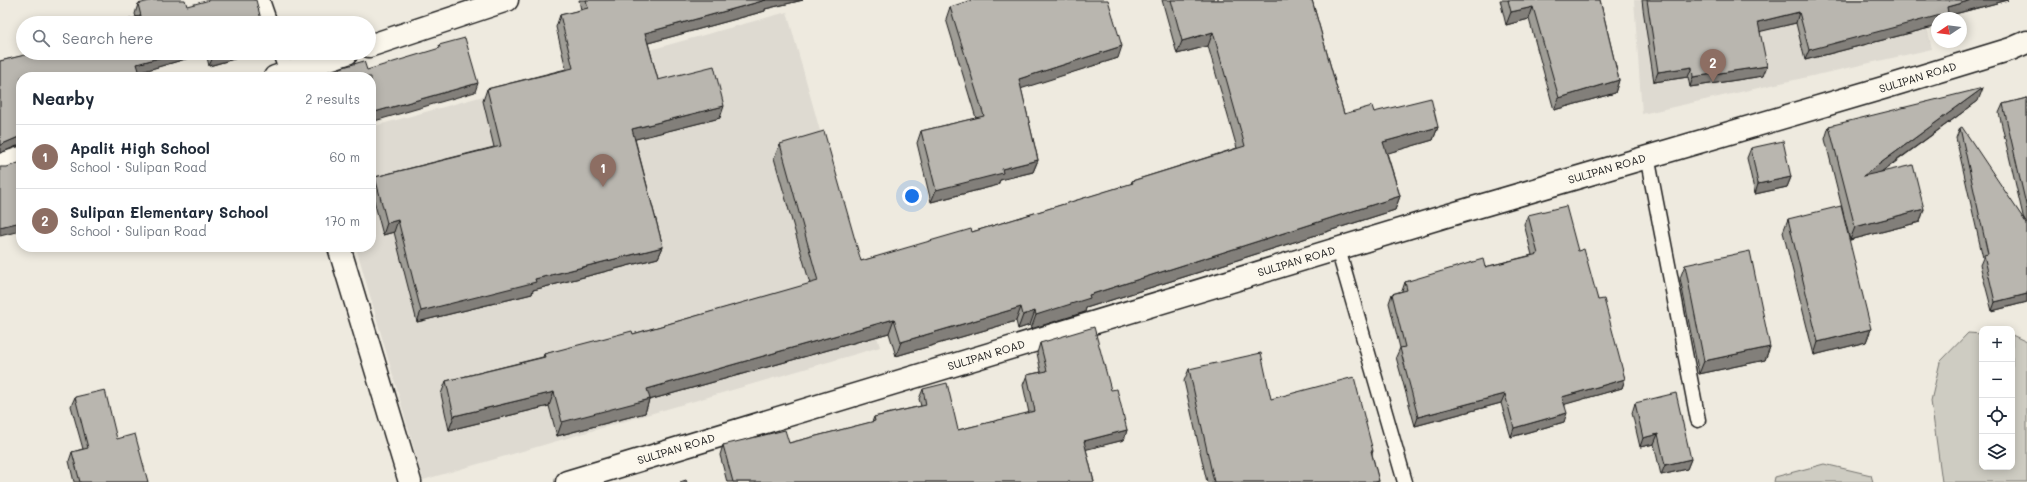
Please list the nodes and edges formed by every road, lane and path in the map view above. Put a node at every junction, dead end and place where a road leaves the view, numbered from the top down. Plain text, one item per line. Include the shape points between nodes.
1 (262, 0) edge
2 (507, 0) edge
3 (268, 16) edge
4 (376, 44) edge
5 (2022, 45) edge
6 (281, 60) edge
7 (328, 60) edge
8 (282, 72) edge
9 (294, 72) edge
10 (1647, 156) junction
11 (16, 160) edge
12 (0, 165) edge
13 (1338, 249) junction
14 (341, 252) edge
15 (1698, 420) dead end
16 (410, 482) edge
17 (567, 482) edge
18 (1406, 482) edge

1 - 3 lane
2 - 4 street
5 - 10 street, SULIPAN ROAD
6 - 8 lane
7 - 9 street
10 - 13 street, SULIPAN ROAD
10 - 15 lane
11 - 12 street
13 - 17 street, SULIPAN ROAD
13 - 18 lane
14 - 16 street

